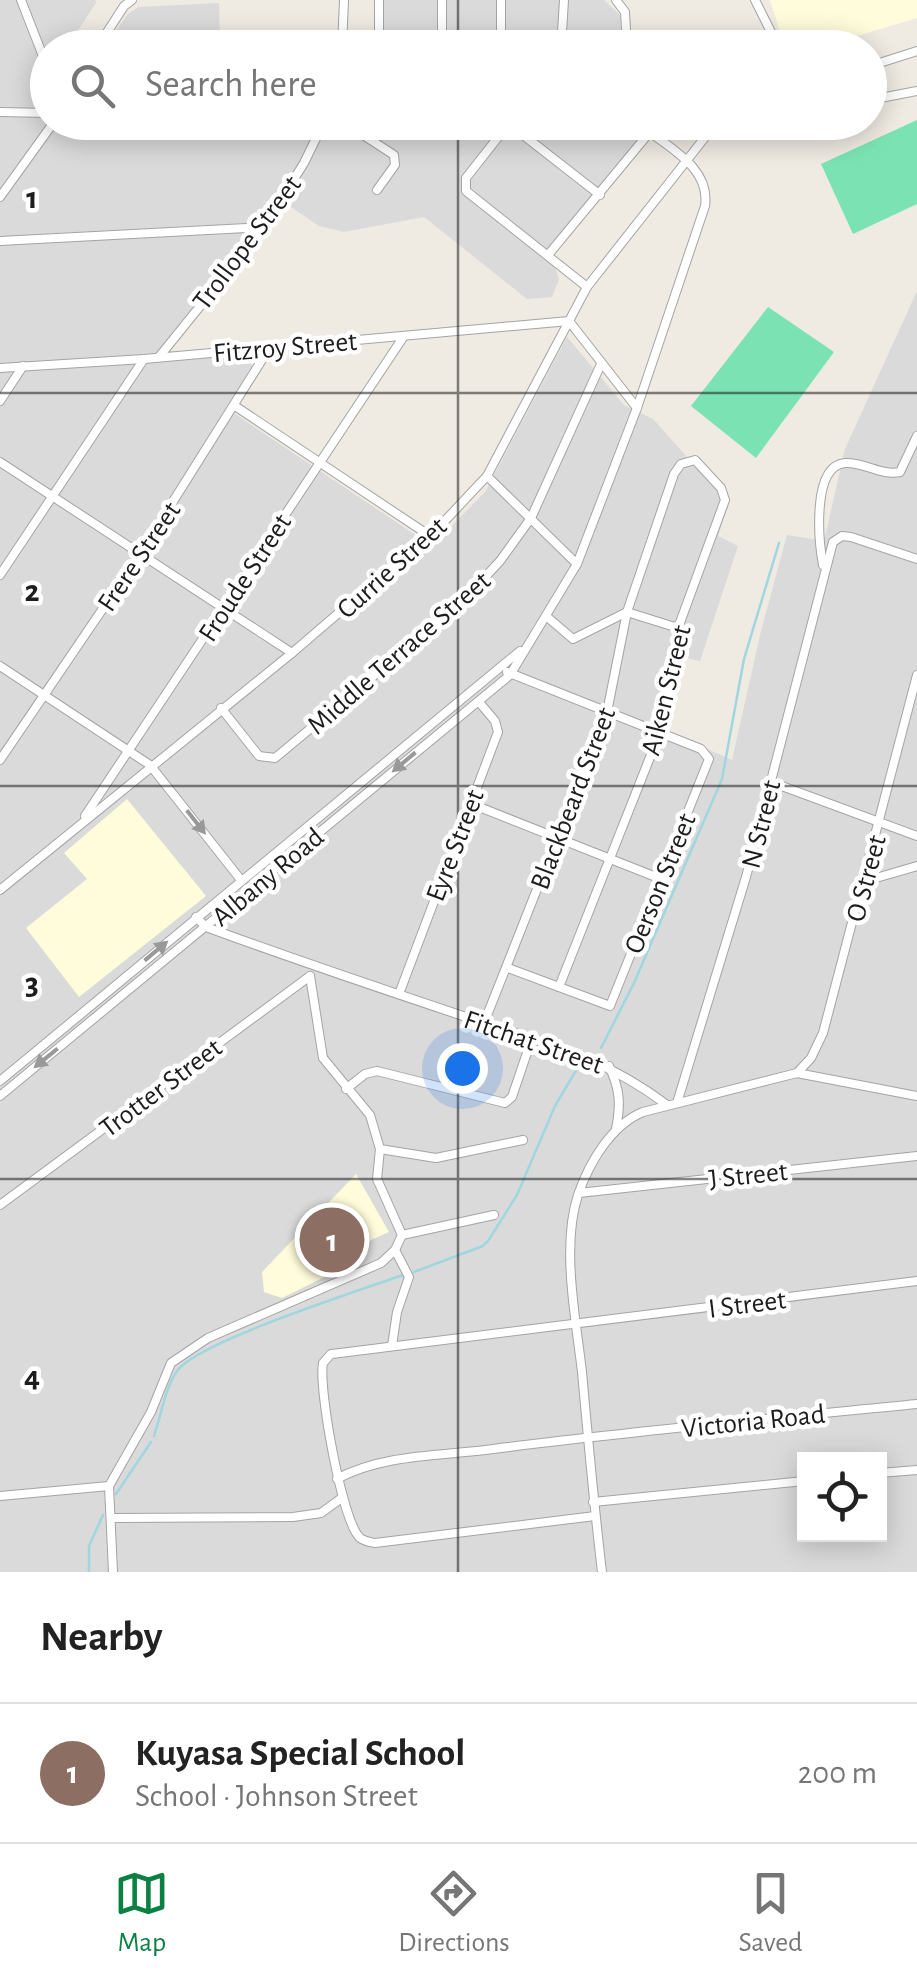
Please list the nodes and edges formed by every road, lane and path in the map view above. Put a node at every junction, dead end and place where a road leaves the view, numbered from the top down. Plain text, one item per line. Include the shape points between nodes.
1 (20, 0) edge
2 (344, 0) edge
3 (379, 0) edge
4 (442, 0) edge
5 (501, 0) edge
6 (564, 0) edge
7 (616, 0) edge
8 (754, 0) edge
9 (128, 3) edge
10 (32, 30) edge
11 (109, 30) edge
12 (343, 30) edge
13 (379, 30) edge
14 (442, 30) edge
15 (501, 30) edge
16 (562, 30) edge
17 (626, 30) edge
18 (770, 30) edge
19 (917, 51) edge
20 (887, 61) edge
21 (917, 91) edge
22 (887, 97) edge
23 (0, 112) edge
24 (30, 112) edge
25 (41, 140) edge
26 (315, 140) edge
27 (371, 140) edge
28 (496, 140) edge
29 (529, 140) edge
30 (643, 140) edge
31 (658, 140) edge
32 (703, 140) edge
33 (687, 161) junction
34 (377, 190) dead end
35 (600, 195) junction
36 (0, 196) edge
37 (264, 227) junction
38 (0, 242) edge
39 (548, 255) junction
40 (587, 287) junction
41 (569, 320) junction
42 (404, 335) junction
43 (270, 347) junction
44 (159, 357) junction
45 (144, 359) junction
46 (602, 364) junction
47 (22, 366) junction
48 (0, 368) edge
49 (0, 401) edge
50 (236, 406) junction
51 (637, 408) junction
52 (917, 436) edge
53 (320, 460) junction
54 (689, 460) joint
55 (0, 462) edge
56 (487, 476) junction
57 (53, 496) junction
58 (531, 518) junction
59 (430, 536) junction
60 (140, 554) junction
61 (917, 560) edge
62 (576, 564) junction
63 (824, 569) junction
64 (0, 576) edge
65 (226, 608) junction
66 (627, 612) junction
67 (546, 616) junction
68 (678, 628) junction
69 (524, 648) junction
70 (292, 654) junction
71 (500, 665) junction
72 (0, 666) edge
73 (510, 674) junction
74 (917, 676) edge
75 (44, 695) junction
76 (479, 702) junction
77 (220, 708) junction
78 (607, 712) junction
79 (424, 728) junction
80 (660, 732) junction
81 (432, 738) junction
82 (128, 749) junction
83 (0, 760) edge
84 (150, 766) junction
85 (771, 782) junction
86 (469, 803) junction
87 (84, 820) junction
88 (880, 822) junction
89 (302, 832) junction
90 (917, 836) edge
91 (556, 839) junction
92 (310, 841) junction
93 (609, 858) junction
94 (917, 866) edge
95 (2, 872) edge
96 (662, 878) junction
97 (10, 880) junction
98 (241, 880) junction
99 (0, 890) edge
100 (860, 894) junction
101 (196, 917) junction
102 (206, 927) junction
103 (508, 968) junction
104 (133, 970) junction
105 (322, 970) junction
106 (310, 976) junction
107 (142, 980) junction
108 (559, 987) junction
109 (399, 994) junction
110 (72, 1020) junction
111 (484, 1023) junction
112 (81, 1029) junction
113 (532, 1038) junction
114 (609, 1066) junction
115 (798, 1073) junction
116 (0, 1081) edge
117 (346, 1089) junction
118 (0, 1096) edge
119 (917, 1096) edge
120 (672, 1104) junction
121 (616, 1129) junction
122 (524, 1140) dead end
123 (380, 1149) junction
124 (917, 1156) edge
125 (578, 1193) junction
126 (0, 1205) edge
127 (494, 1216) dead end
128 (402, 1235) junction
129 (395, 1250) junction
130 (917, 1282) edge
131 (577, 1324) junction
132 (392, 1346) junction
133 (917, 1404) edge
134 (588, 1436) junction
135 (917, 1470) edge
136 (887, 1472) edge
137 (337, 1479) junction
138 (797, 1482) edge
139 (110, 1486) junction
140 (0, 1496) edge
141 (343, 1497) junction
142 (593, 1502) junction
143 (595, 1516) junction
144 (110, 1518) junction
145 (113, 1572) edge
146 (602, 1572) edge

1 - 10 street
2 - 12 street
3 - 13 street
4 - 14 street
5 - 15 street
6 - 16 street
7 - 17 street
8 - 18 street
9 - 11 street
19 - 20 street
21 - 22 street
23 - 24 street
25 - 36 street
26 - 37 street, Trollope Street
27 - 34 street via 394,155
28 - 39 street via 464,185
29 - 35 street
30 - 35 street
31 - 33 street
32 - 33 street
33 - 40 street, Currie Street
33 - 51 street, Albany Road via 705,183 705,206
35 - 39 street
37 - 38 street
37 - 44 street, Trollope Street
39 - 40 street
40 - 41 street, Currie Street
41 - 42 street, Fitzroy Street
41 - 46 street
41 - 56 street, Currie Street
42 - 43 street, Fitzroy Street
42 - 53 street, Froude Street
43 - 44 street, Fitzroy Street
43 - 50 street, Frere Street
44 - 45 street, Fitzroy Street
45 - 47 street, Fitzroy Street
45 - 57 street
46 - 51 street
46 - 58 street, Middle Terrace Street
47 - 48 street, Fitzroy Street
47 - 49 street
50 - 53 street
50 - 60 street, Frere Street
51 - 62 street, Albany Road
52 - 63 street via 900,472 848,463 833,469 818,516
53 - 59 street
53 - 65 street, Froude Street
54 - 66 street, Blackbeard Street via 674,474
54 - 68 street, Aiken Street via 704,468 724,500
55 - 57 street
56 - 58 street
56 - 59 street, Currie Street
57 - 60 street
57 - 64 street
58 - 62 street
58 - 77 street, Middle Terrace Street via 458,605 280,755 260,756
59 - 70 street, Currie Street
60 - 65 street
60 - 75 street, Frere Street
61 - 63 street, N Street via 842,536 833,542
62 - 67 street, Albany Road
63 - 85 street, N Street
65 - 70 street
65 - 82 street, Froude Street
66 - 67 street via 574,639
66 - 68 street
66 - 78 street, Blackbeard Street
67 - 69 street, Albany Road
68 - 80 street, Aiken Street
69 - 71 street, Albany Road
69 - 73 street, Albany Road
70 - 77 street, Currie Street
71 - 73 street
71 - 79 street, Albany Road
72 - 75 street
73 - 76 street, Albany Road
73 - 78 street
74 - 88 street, O Street
75 - 82 street
75 - 83 street, Frere Street
76 - 81 street, Albany Road
76 - 86 street, Eyre Street via 498,732
77 - 84 street, Currie Street
78 - 80 street
78 - 91 street, Blackbeard Street
79 - 81 street
79 - 89 street, Albany Road
80 - 93 street, Aiken Street
80 - 96 street, Oerson Street via 702,749 708,759
81 -> 92 street, Albany Road
82 - 84 street
82 - 87 street, Froude Street
84 - 87 street, Currie Street
84 -> 98 street
85 - 88 street
85 - 120 street, N Street
86 - 91 street
86 - 109 street, Eyre Street
87 - 97 street, Currie Street
88 - 90 street
88 - 100 street, O Street
89 - 92 street
89 - 98 street, Albany Road
91 - 93 street
91 - 103 street, Blackbeard Street
92 - 102 street, Albany Road
93 - 96 street
93 - 108 street, Aiken Street
94 - 100 street via 876,878
95 - 97 street
96 - 108 street, Oerson Street via 610,1006
97 - 99 street, Currie Street
98 - 101 street, Albany Road
100 - 115 street, O Street via 823,1034
101 - 102 street, Fitchat Street
104 -> 101 street, Albany Road
102 - 105 street, Fitchat Street
102 - 107 street, Albany Road
103 - 108 street
103 - 111 street, Blackbeard Street
104 - 107 street
104 - 110 street, Albany Road
105 - 106 street, Trotter Street
105 - 109 street, Fitchat Street
106 - 117 street via 323,1058
106 - 126 street, Trotter Street
107 - 112 street, Albany Road
109 - 111 street, Fitchat Street
110 - 112 street
110 - 116 street, Albany Road
111 - 113 street, Fitchat Street
112 -> 118 street, Albany Road
113 - 114 street, Fitchat Street
113 - 117 street via 506,1103 378,1071
114 - 120 street, Fitchat Street
114 - 121 street via 621,1103
115 - 119 street
115 - 120 street
117 - 123 street via 370,1115
120 - 121 street via 628,1118
121 - 125 street
122 - 123 street via 436,1158
123 - 128 street via 376,1179
124 - 125 street, J Street
125 - 131 street via 572,1240
127 - 128 street
128 - 129 street
129 - 132 street via 410,1277
129 - 139 street via 184,1352 163,1376
130 - 131 street, I Street
131 - 132 street, I Street
131 - 134 street
132 - 137 street, I Street via 331,1354 321,1367
133 - 134 street, Victoria Road
134 - 137 street, Victoria Road via 366,1467
134 - 142 street
135 - 136 street
137 - 141 street, I Street
138 - 142 street
139 - 140 street
139 - 144 street
141 - 143 street, I Street via 359,1536 375,1543
141 - 144 street via 321,1512 293,1517
142 - 143 street
143 - 146 street
144 - 145 street

